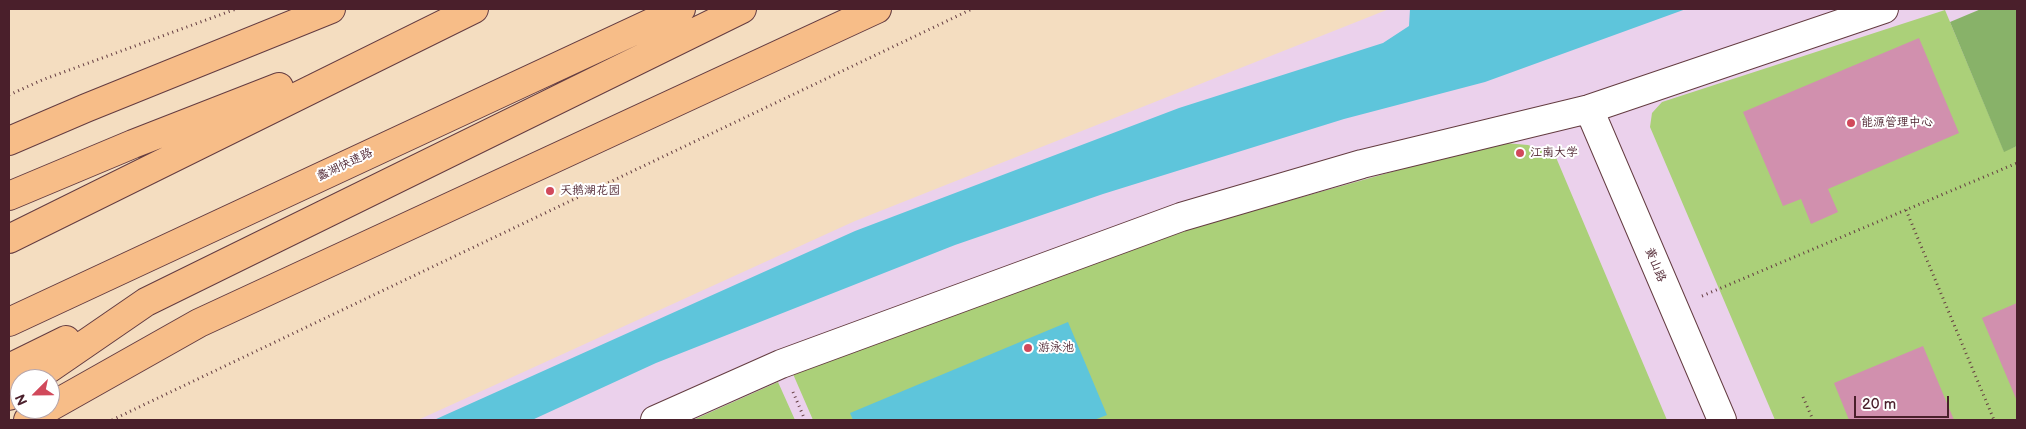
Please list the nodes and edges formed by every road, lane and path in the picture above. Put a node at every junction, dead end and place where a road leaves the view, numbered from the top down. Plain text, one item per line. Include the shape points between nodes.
1 (236, 9) edge
2 (331, 9) edge
3 (474, 9) edge
4 (681, 9) edge
5 (742, 9) edge
6 (877, 9) edge
7 (972, 9) edge
8 (1884, 9) edge
9 (442, 24) junction
10 (9, 95) edge
11 (1589, 109) junction
12 (9, 141) edge
13 (2017, 162) edge
14 (9, 196) edge
15 (1906, 210) junction
16 (9, 240) edge
17 (146, 302) junction
18 (1674, 308) junction
19 (9, 322) edge
20 (9, 368) edge
21 (49, 369) edge
22 (1803, 397) dead end
23 (60, 401) edge
24 (112, 420) edge
25 (655, 420) edge
26 (1722, 420) edge
27 (1813, 420) edge
28 (1994, 420) edge

1 - 10 path
2 - 12 main road
3 - 9 main road
4 - 19 main road, 蠡湖快速路
5 - 17 main road
6 - 23 main road via 199,323
7 - 24 path
8 - 11 street
9 - 14 main road via 133,144
9 - 16 main road
11 - 18 street, 黄山路
11 - 25 street via 1362,164 1181,217 781,364
13 - 15 path
15 - 18 path
15 - 28 path
17 - 20 main road
17 - 21 main road
18 - 26 street, 黄山路
22 - 27 path

